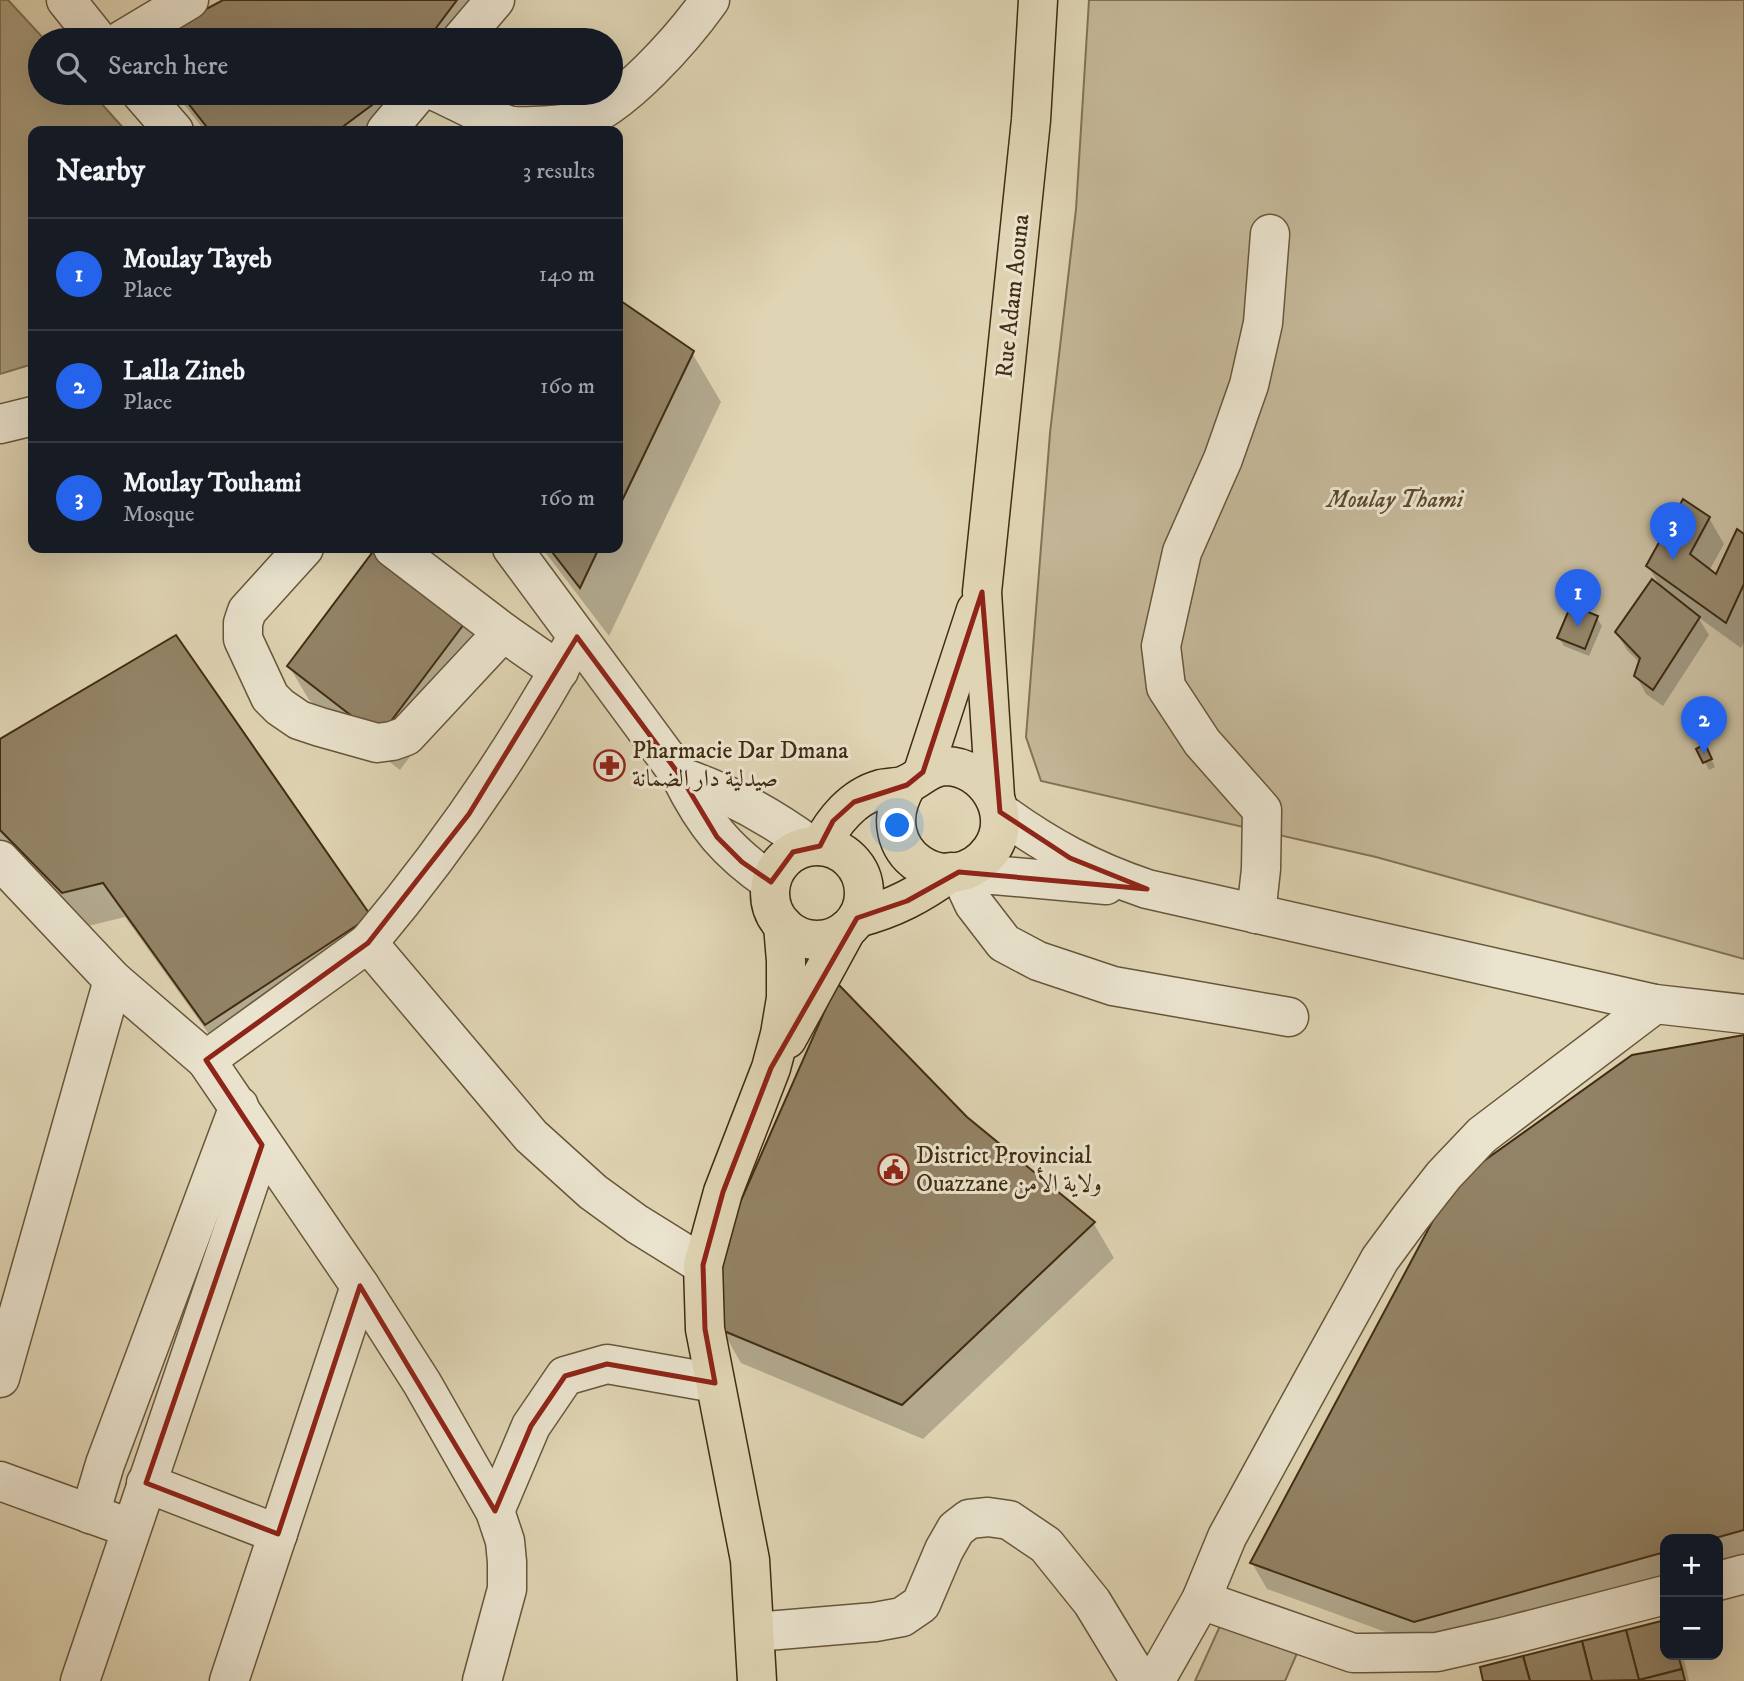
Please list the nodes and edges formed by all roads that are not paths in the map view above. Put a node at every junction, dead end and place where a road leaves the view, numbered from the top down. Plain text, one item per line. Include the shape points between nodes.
1 (66, 0) edge
2 (189, 0) edge
3 (495, 0) edge
4 (710, 0) edge
5 (1038, 0) edge
6 (88, 28) edge
7 (142, 28) edge
8 (471, 28) edge
9 (623, 95) edge
10 (151, 105) edge
11 (408, 105) edge
12 (465, 105) edge
13 (611, 105) edge
14 (170, 126) edge
15 (390, 126) edge
16 (510, 126) edge
17 (510, 126) edge
18 (1270, 234) dead end
19 (28, 417) edge
20 (0, 424) edge
21 (299, 553) edge
22 (400, 553) edge
23 (516, 553) edge
24 (982, 592) junction
25 (503, 632) junction
26 (577, 637) junction
27 (559, 671) junction
28 (681, 777) junction
29 (915, 778) junction
30 (998, 805) junction
31 (816, 846) junction
32 (0, 860) edge
33 (955, 872) junction
34 (771, 882) junction
35 (1147, 889) junction
36 (1256, 914) junction
37 (852, 923) junction
38 (783, 925) junction
39 (368, 943) junction
40 (113, 980) junction
41 (1655, 1004) junction
42 (1744, 1014) edge
43 (1289, 1017) dead end
44 (206, 1060) junction
45 (771, 1068) junction
46 (239, 1106) junction
47 (262, 1145) junction
48 (16, 1262) edge
49 (703, 1265) junction
50 (360, 1286) junction
51 (0, 1378) edge
52 (715, 1383) junction
53 (0, 1481) edge
54 (146, 1483) junction
55 (495, 1511) junction
56 (90, 1514) junction
57 (131, 1529) junction
58 (278, 1534) junction
59 (1744, 1574) edge
60 (1723, 1580) edge
61 (1660, 1596) edge
62 (1201, 1600) junction
63 (755, 1632) junction
64 (1369, 1653) junction
65 (80, 1681) edge
66 (229, 1681) edge
67 (482, 1681) edge
68 (757, 1681) edge
69 (1140, 1681) edge
70 (1155, 1681) edge
71 (1414, 1681) edge

1 - 6 street
2 - 7 street
3 - 8 street
4 - 9 street
5 - 24 main road, Rue Adam Aouna via 1031,120
10 - 14 street
11 - 15 street
12 - 17 street
13 - 16 street via 576,122
18 - 36 street via 1264,323 1249,385 1182,552 1161,646 1166,687 1202,742 1262,810
19 - 20 street
21 - 25 street via 247,611 243,623 243,639 270,696 299,720 377,743 406,736
22 - 25 street
23 - 26 street
24 - 29 main road, Rue Adam Aouna
24 - 30 main road, Rue Adam Aouna
25 - 27 street
26 - 27 street
26 - 28 street
27 - 39 street via 469,814
28 - 31 street via 750,805
28 - 34 street via 717,837
29 - 30 main road via 944,766 965,769 983,780
29 - 31 main road via 854,802
29 - 33 main road via 897,800 897,835 917,864 933,871
30 - 33 main road via 999,831 991,850 977,864
30 - 35 street via 1034,837 1070,858
31 - 34 main road via 793,852 779,865
31 - 37 main road via 839,851 854,863 862,880 864,899
32 - 40 street
33 - 35 street
33 - 37 main road via 907,901
33 - 43 street via 1004,943 1038,961 1113,986
34 - 38 main road via 774,912
35 - 36 street
36 - 41 street
37 - 38 main road via 832,937 814,940 797,936
37 - 45 main road
38 - 45 main road via 786,998
39 - 44 street
39 - 49 street via 531,1136 593,1192
40 - 44 street
40 - 48 street
41 - 42 street
41 - 62 street via 1482,1135 1411,1217 1380,1259 1227,1536
44 - 46 street
45 - 49 main road via 723,1192
46 - 47 street
46 - 56 street
47 - 50 street
47 - 54 street
48 - 51 street
49 - 52 main road via 705,1329
50 - 55 street
50 - 58 street
52 - 55 street via 607,1364 565,1377 531,1426
52 - 63 main road via 750,1560
53 - 56 street
54 - 57 street
54 - 58 street
55 - 67 street via 505,1541 507,1589
56 - 57 street
57 - 65 street
58 - 66 street
59 - 60 street
61 - 64 street via 1437,1652
62 - 64 street via 1353,1653
62 - 70 street
63 - 68 main road
63 - 69 street via 902,1617 921,1604 956,1529 969,1519 988,1517 1009,1520 1046,1545 1092,1602
64 - 71 street

